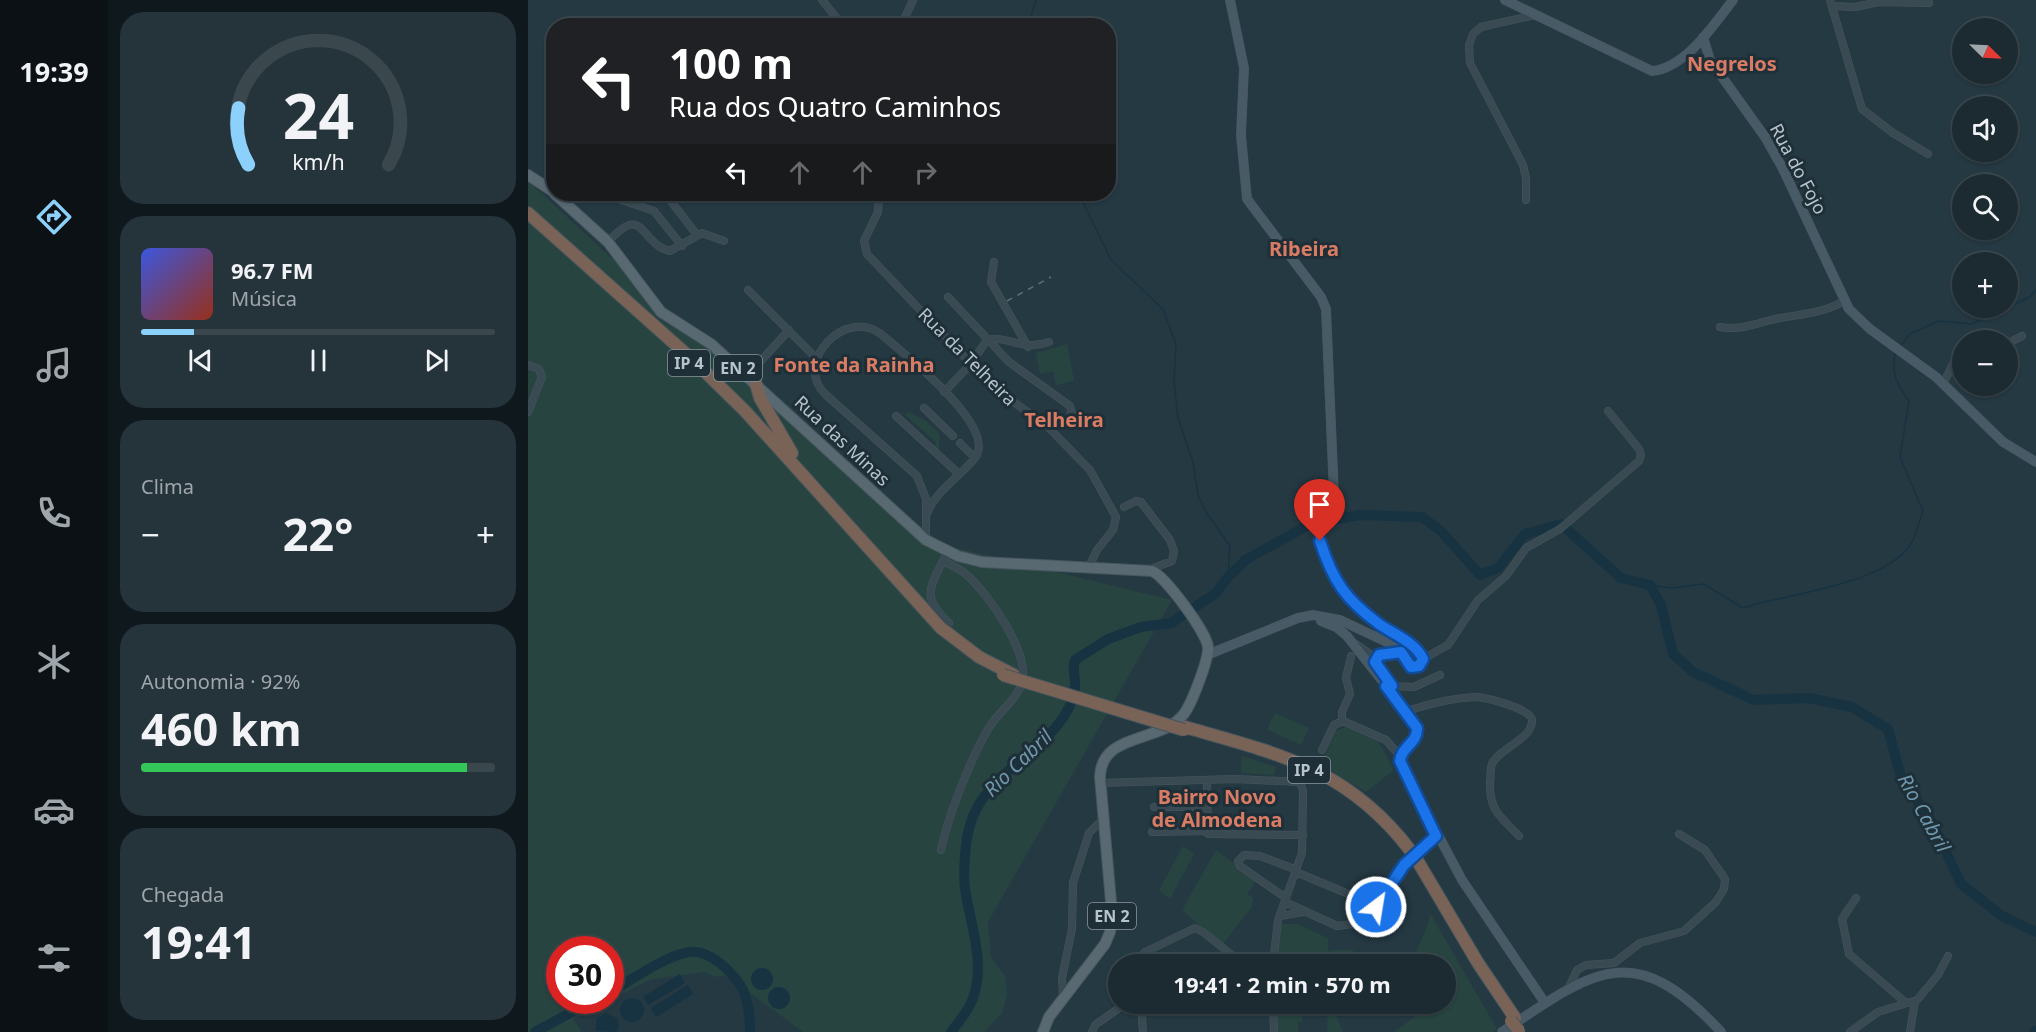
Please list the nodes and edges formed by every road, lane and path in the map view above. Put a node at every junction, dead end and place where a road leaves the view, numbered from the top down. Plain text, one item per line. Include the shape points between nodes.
1 (822, 0) edge
2 (913, 0) edge
3 (1230, 0) edge
4 (1505, 0) edge
5 (1733, 0) edge
6 (1831, 3) edge
7 (1929, 3) dead end
8 (1535, 15) junction
9 (837, 18) edge
10 (905, 18) edge
11 (1702, 37) junction
12 (1688, 51) junction
13 (1710, 60) junction
14 (1928, 154) dead end
15 (528, 175) edge
16 (546, 187) edge
17 (1526, 200) dead end
18 (563, 201) edge
19 (625, 201) edge
20 (671, 201) edge
21 (879, 201) edge
22 (528, 213) edge
23 (528, 219) edge
24 (697, 235) junction
25 (724, 241) dead end
26 (608, 242) junction
27 (682, 246) junction
28 (994, 262) dead end
29 (748, 290) dead end
30 (948, 297) dead end
31 (1844, 302) junction
32 (1720, 327) dead end
33 (789, 330) junction
34 (2022, 336) dead end
35 (2018, 338) edge
36 (987, 340) junction
37 (1049, 342) dead end
38 (1028, 347) junction
39 (818, 359) junction
40 (970, 364) junction
41 (528, 365) edge
42 (1952, 366) edge
43 (751, 380) junction
44 (1943, 384) junction
45 (944, 392) junction
46 (924, 408) dead end
47 (1608, 411) dead end
48 (528, 412) edge
49 (896, 417) dead end
50 (1065, 422) dead end
51 (953, 436) dead end
52 (960, 443) dead end
53 (975, 458) junction
54 (2036, 462) edge
55 (959, 474) junction
56 (1124, 507) dead end
57 (927, 514) junction
58 (854, 532) junction
59 (926, 540) junction
60 (945, 556) junction
61 (1089, 567) junction
62 (1148, 570) junction
63 (1303, 616) junction
64 (949, 623) dead end
65 (1351, 640) junction
66 (1401, 652) junction
67 (1208, 655) junction
68 (1351, 656) dead end
69 (1423, 659) junction
70 (1375, 662) junction
71 (1003, 673) junction
72 (1440, 675) dead end
73 (1389, 686) junction
74 (1407, 711) junction
75 (1342, 721) junction
76 (1185, 728) junction
77 (1322, 750) dead end
78 (1400, 756) junction
79 (1207, 781) junction
80 (1100, 783) junction
81 (1155, 807) dead end
82 (1207, 807) junction
83 (1103, 819) junction
84 (1206, 831) junction
85 (1152, 832) dead end
86 (1679, 834) dead end
87 (1303, 835) junction
88 (1436, 836) junction
89 (1519, 836) dead end
90 (941, 850) dead end
91 (1296, 871) junction
92 (1346, 892) dead end
93 (1856, 898) dead end
94 (1285, 900) junction
95 (1304, 912) junction
96 (1279, 918) junction
97 (1144, 954) edge
98 (1229, 954) edge
99 (1274, 954) edge
100 (1948, 956) dead end
101 (1568, 988) junction
102 (1063, 998) junction
103 (1915, 1001) junction
104 (1905, 1002) junction
105 (1545, 1003) junction
106 (1111, 1014) edge
107 (1142, 1014) edge
108 (1273, 1014) edge
109 (1519, 1027) edge
110 (1043, 1032) edge
111 (1092, 1032) edge
112 (1143, 1032) edge
113 (1274, 1032) edge
114 (1502, 1032) edge
115 (1721, 1032) edge
116 (1850, 1032) edge
117 (1910, 1032) edge

1 - 9 street
2 - 10 street
3 - 69 street via 1243,63 1240,135 1247,199 1326,307 1334,495 1320,539 1342,591
4 - 8 street
5 - 11 street
6 - 7 street via 1856,7 1892,1
6 - 14 street via 1862,109
8 - 12 street via 1647,70 1662,69
8 - 17 street via 1478,29 1468,50 1473,70 1523,165
11 - 12 street
11 - 13 street, Rua do Fojo
12 - 13 street
13 - 31 street, Rua do Fojo via 1782,167
15 - 16 main road, Rua das Minas / EN 2
18 - 26 main road, Rua das Minas / EN 2
19 - 27 street via 654,211
20 - 24 street
21 - 40 street, Rua da Telheira via 879,210 865,237 865,250
22 - 58 highway, IP 4 via 716,382
23 - 71 highway, IP 4 via 741,414 932,627 965,653
24 - 25 street via 706,233
24 - 27 street
26 - 27 street via 625,225 634,224 665,250 675,251
26 - 43 main road, Rua das Minas / EN 2 via 657,309 706,340
28 - 38 street via 991,282
29 - 33 street
30 - 36 street
31 - 32 street via 1813,314 1743,328
31 - 44 street, Rua do Fojo via 1858,319
33 - 39 street
33 - 43 street
34 - 35 street
36 - 38 street via 1002,339
36 - 40 street
36 - 50 street via 1011,364 1070,406 1071,414
37 - 38 street
39 - 45 street via 836,334 849,327 865,327 881,334
39 - 57 street via 815,377 820,389 917,476
40 - 45 street
40 - 61 street, Rua da Telheira via 1015,405 1061,439 1090,470 1112,505 1115,525
41 - 48 street via 539,369 542,377
42 - 44 street
43 - 58 highway via 788,447
43 - 59 main road, Rua das Minas / EN 2
44 - 54 street, Rua do Fojo via 2003,442
45 - 53 street via 974,428 980,442
46 - 51 street
47 - 69 street via 1641,458 1564,526 1527,547 1506,576 1478,600 1447,647
49 - 55 street
52 - 53 street
53 - 55 street
55 - 57 street
56 - 62 street via 1140,501 1173,545 1172,561
57 - 59 street
58 - 71 highway, IP 4 via 940,628
59 - 60 main road, Rua das Minas / EN 2
60 - 61 main road, Rua das Minas / EN 2 via 988,563
60 - 64 street via 930,600
60 - 90 street via 971,579 1007,626 1017,648 1023,678 983,740 955,804
61 - 62 main road, EN 2
62 - 67 main road, EN 2 via 1160,574 1204,636
63 - 65 street via 1334,625
63 - 66 street via 1340,620
63 - 67 street
65 - 70 street
65 - 73 street
66 - 69 street via 1411,667 1419,666
66 - 70 street via 1383,652
67 - 80 main road, EN 2 via 1182,716 1168,727 1112,750 1101,765
68 - 75 street via 1346,678 1350,694
70 - 73 street
71 - 76 highway, IP 4, bridge
71 - 76 highway, IP 4, bridge via 1044,690
72 - 73 street via 1414,687
73 - 74 street
74 - 78 street via 1418,732
74 - 89 street via 1476,697 1530,714 1529,728 1494,761 1491,769 1492,806
75 - 77 street via 1333,726
75 - 78 street via 1383,738
76 - 109 highway, IP 4 via 1327,779 1374,815 1412,856
78 - 88 street
79 - 80 street
79 - 82 street
79 - 87 street via 1296,780 1301,783
80 - 83 main road, EN 2
81 - 82 street
82 - 84 street
83 - 102 street via 1090,831 1075,876
83 - 102 main road, EN 2 via 1112,913 1110,932
84 - 85 street
84 - 87 street via 1216,835
86 - 101 street via 1710,855 1725,879 1721,896 1679,934 1640,943 1614,963 1586,965 1577,970
87 - 91 street
88 - 95 street via 1408,860 1363,921 1340,927
88 - 105 street
91 - 92 street
91 - 94 street
91 - 94 street via 1254,854 1244,855 1238,861
93 - 104 street via 1842,919 1849,954
94 - 95 street
94 - 96 street
95 - 96 street
96 - 99 street
97 - 98 street via 1195,928
100 - 103 street via 1938,975
101 - 105 street
101 - 115 street via 1606,974 1647,975 1683,995
102 - 110 main road, EN 2
103 - 104 street
103 - 117 street
104 - 116 street via 1878,1012
105 - 114 street
106 - 111 street
107 - 112 street
108 - 113 street

